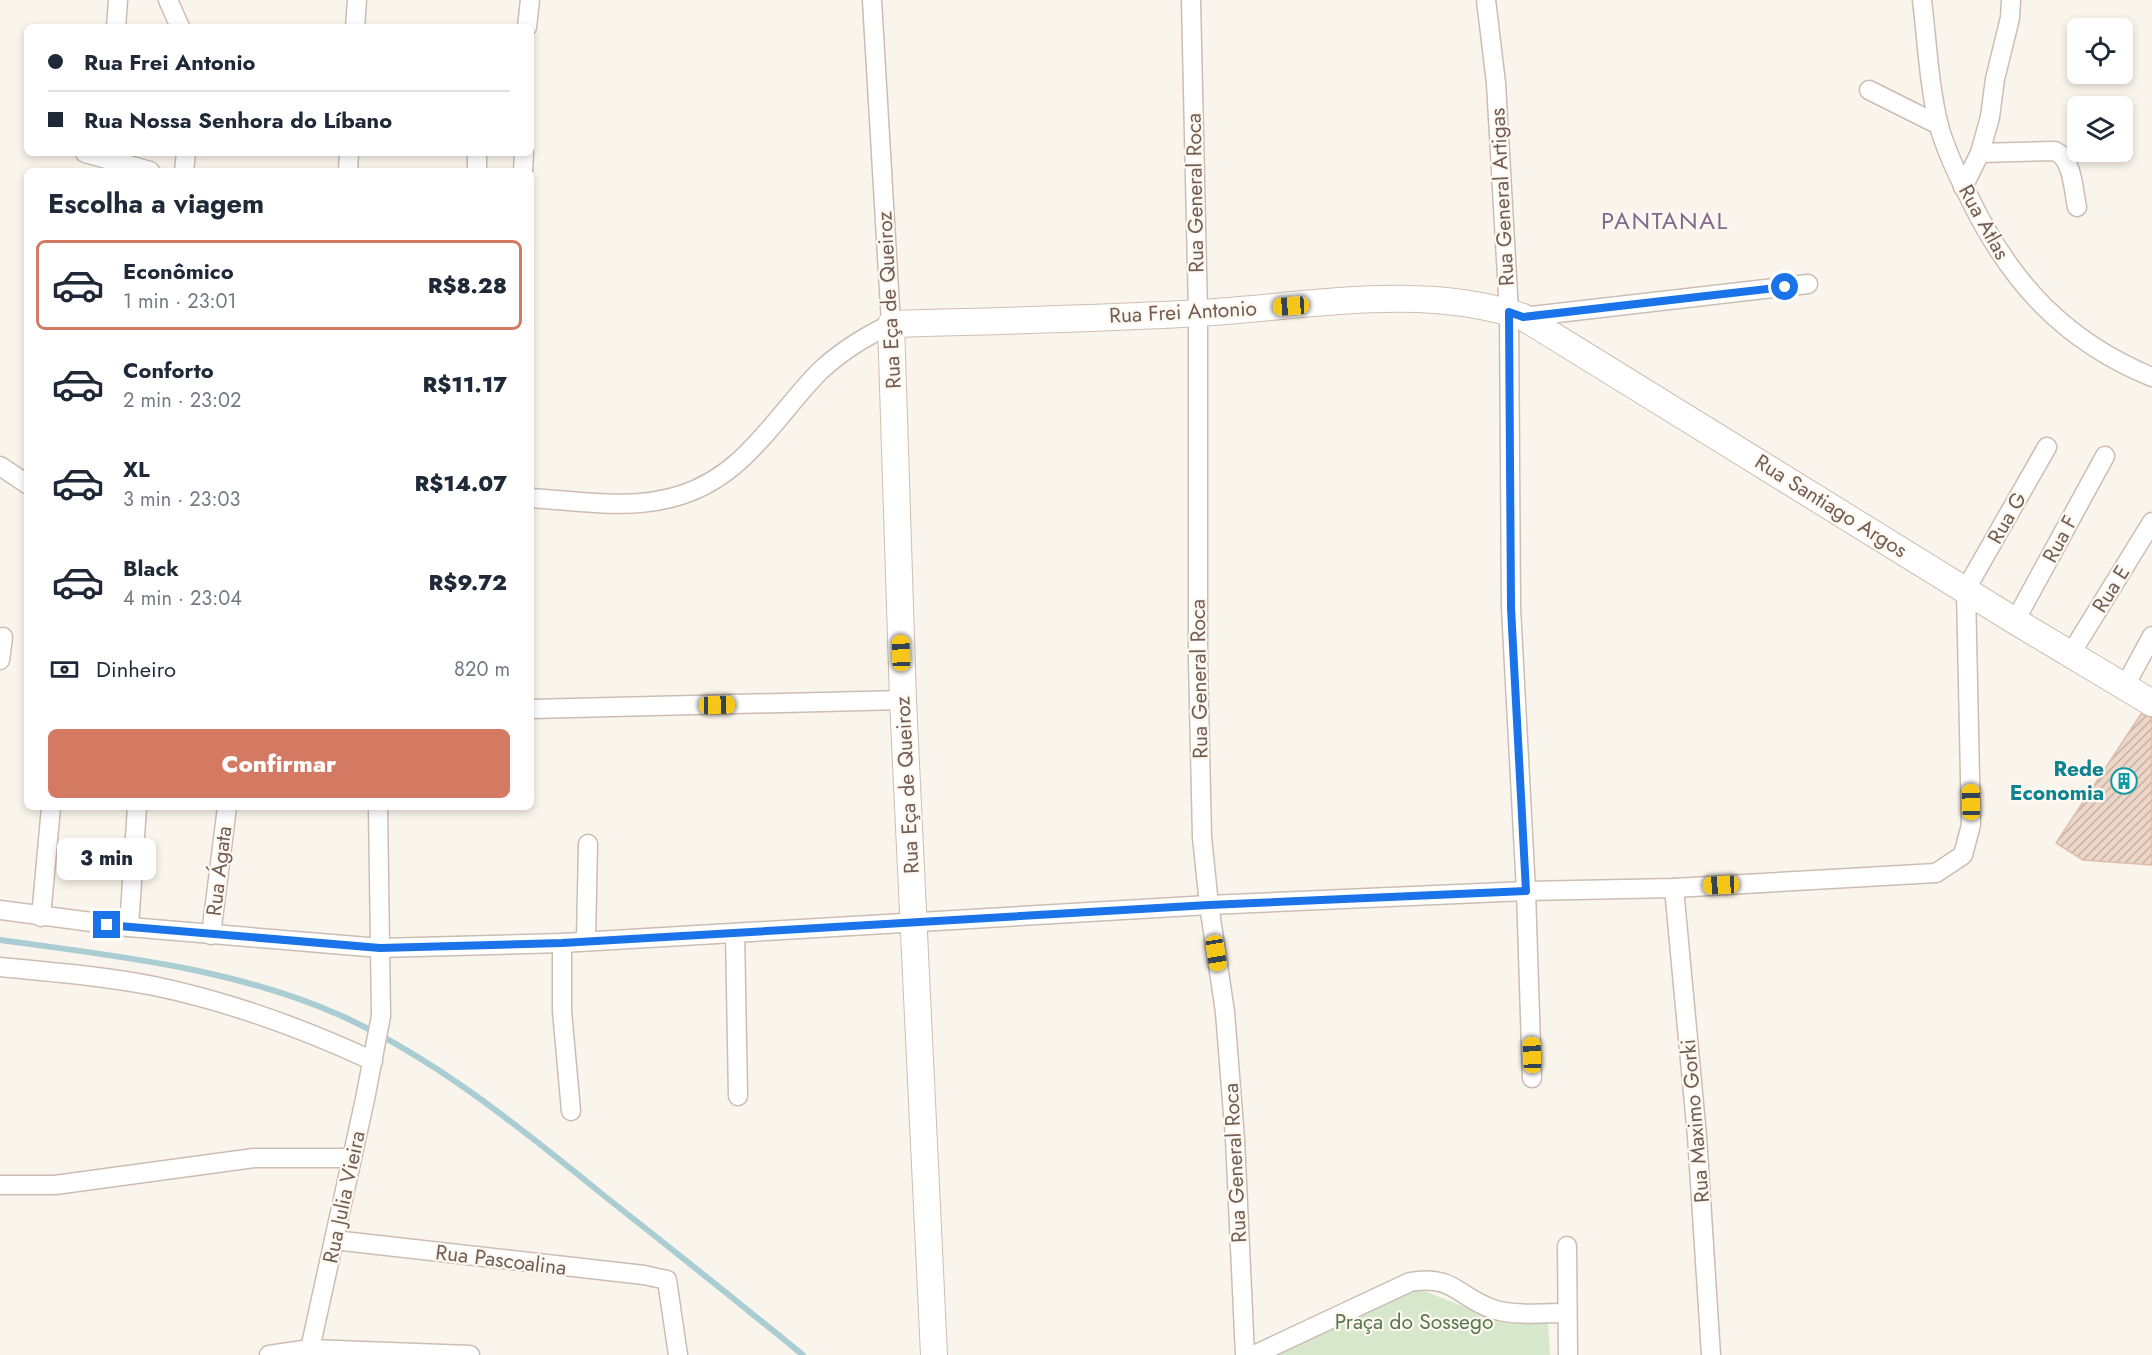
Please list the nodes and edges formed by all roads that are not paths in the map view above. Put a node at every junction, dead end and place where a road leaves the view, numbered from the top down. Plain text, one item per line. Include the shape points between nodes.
1 (118, 0) edge
2 (168, 0) edge
3 (357, 0) edge
4 (530, 0) edge
5 (872, 0) edge
6 (1191, 0) edge
7 (1486, 0) edge
8 (1922, 0) edge
9 (2011, 0) edge
10 (117, 24) edge
11 (179, 24) edge
12 (355, 24) edge
13 (526, 24) edge
14 (1869, 90) dead end
15 (1939, 125) junction
16 (1980, 153) junction
17 (96, 156) edge
18 (139, 168) edge
19 (1964, 187) junction
20 (2077, 207) dead end
21 (1808, 284) dead end
22 (1198, 313) junction
23 (1516, 314) junction
24 (891, 324) junction
25 (2152, 377) edge
26 (2048, 447) dead end
27 (2105, 456) dead end
28 (0, 466) edge
29 (24, 482) edge
30 (534, 498) edge
31 (2152, 522) edge
32 (1966, 589) junction
33 (2015, 621) junction
34 (2152, 636) edge
35 (3, 637) dead end
36 (2070, 655) junction
37 (0, 660) edge
38 (2125, 686) junction
39 (903, 700) junction
40 (2152, 703) edge
41 (534, 709) edge
42 (51, 810) edge
43 (138, 810) edge
44 (227, 810) edge
45 (378, 810) edge
46 (588, 844) dead end
47 (1674, 888) junction
48 (1526, 891) junction
49 (1209, 905) junction
50 (0, 910) edge
51 (41, 917) junction
52 (915, 923) junction
53 (129, 927) junction
54 (735, 933) junction
55 (211, 935) junction
56 (586, 940) junction
57 (562, 943) junction
58 (380, 948) junction
59 (0, 966) edge
60 (375, 1052) junction
61 (1532, 1078) dead end
62 (738, 1096) dead end
63 (572, 1111) dead end
64 (352, 1158) junction
65 (0, 1185) edge
66 (334, 1240) junction
67 (1567, 1246) dead end
68 (1567, 1313) junction
69 (310, 1349) junction
70 (437, 1354) edge
71 (269, 1355) edge
72 (470, 1355) edge
73 (678, 1355) edge
74 (934, 1355) edge
75 (1245, 1355) edge
76 (1254, 1355) edge
77 (1568, 1355) edge
78 (1712, 1355) edge

1 - 10 street
2 - 11 street
3 - 12 street
4 - 13 street
5 - 24 street, Rua Eça de Queiroz
6 - 22 street, Rua General Roca
7 - 23 street, Rua General Artigas
8 - 15 street, Rua Atlas
9 - 16 street via 2007,35
14 - 15 street
15 - 19 street, Rua Atlas
16 - 19 street
16 - 20 street via 2062,154
17 - 18 street
19 - 25 street, Rua Atlas via 1983,227 2014,274 2045,310 2094,349
21 - 23 street, Rua Frei Antonio
22 - 23 street, Rua Frei Antonio via 1407,298 1462,303
22 - 24 street, Rua Frei Antonio
22 - 49 street, Rua General Roca via 1198,660 1202,837
23 - 32 street, Rua Santiago Argos
23 - 48 street, Rua General Artigas via 1511,608
24 - 30 street via 849,346 819,372 756,447 713,482 681,496 621,505
24 - 39 street, Rua Eça de Queiroz
26 - 32 street, Rua G
27 - 33 street, Rua F
28 - 29 street
31 - 36 street, Rua E
32 - 33 street, Rua Santiago Argos
32 - 47 street via 1971,825 1963,855 1936,873
33 - 36 street, Rua Santiago Argos
34 - 38 street
35 - 37 street
36 - 38 street, Rua Santiago Argos
38 - 40 street, Rua Santiago Argos
39 - 41 street
39 - 52 street, Rua Eça de Queiroz
42 - 51 street
43 - 53 street
44 - 55 street, Rua Ágata
45 - 58 street
46 - 56 street
47 - 48 street
47 - 78 street, Rua Maximo Gorki
48 - 49 street
48 - 61 street, Rua General Artigas
49 - 52 street
49 - 75 street, Rua General Roca via 1225,1012
50 - 51 street
51 - 53 street
52 - 54 street
52 - 74 street, Rua Eça de Queiroz
53 - 55 street
54 - 56 street
54 - 62 street
55 - 58 street
56 - 57 street
57 - 58 street
57 - 63 street via 562,1011
58 - 60 street, Rua Julia Vieira via 381,1016
59 - 60 street via 195,995
60 - 64 street, Rua Julia Vieira
64 - 65 street via 254,1158 55,1185
64 - 66 street, Rua Julia Vieira
66 - 69 street, Rua Julia Vieira
66 - 73 street, Rua Pascoalina via 667,1280
67 - 68 street
68 - 76 street via 1497,1310 1431,1278 1410,1282
68 - 77 street
69 - 70 street
69 - 71 street
70 - 72 street

